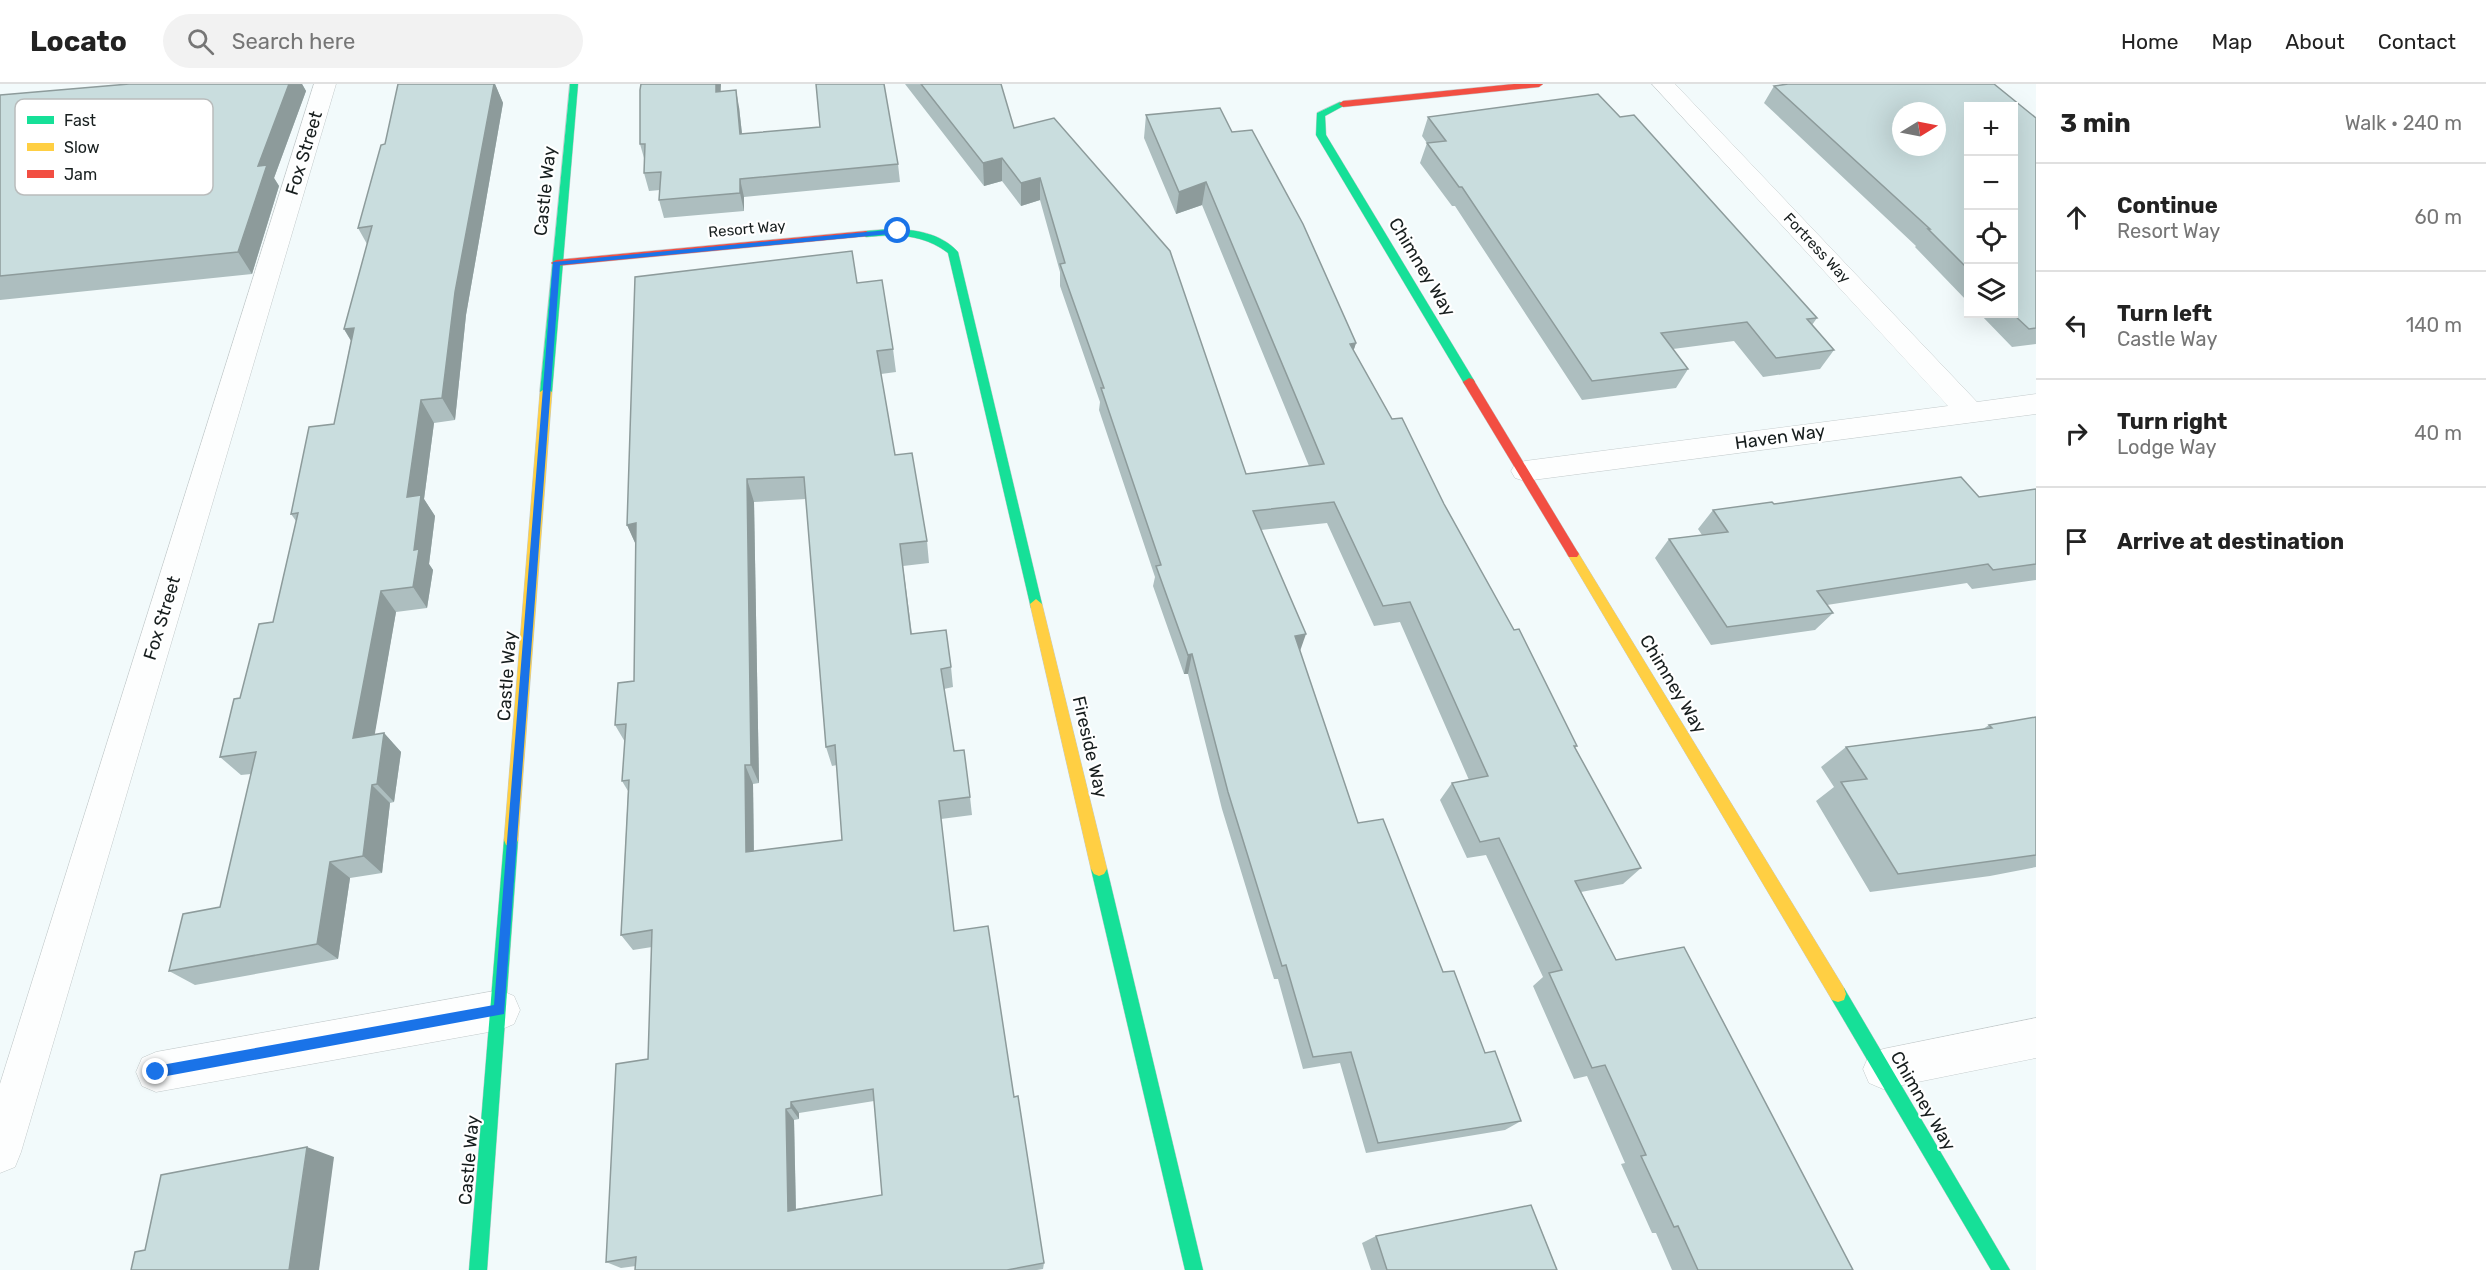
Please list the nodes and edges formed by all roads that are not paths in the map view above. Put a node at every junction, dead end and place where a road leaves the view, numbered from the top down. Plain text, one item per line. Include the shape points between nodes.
1 (325, 84) edge
2 (574, 84) edge
3 (1539, 84) edge
4 (1663, 84) edge
5 (940, 239) joint
6 (556, 263) junction
7 (2036, 404) edge
8 (1970, 412) junction
9 (1525, 471) junction
10 (500, 1010) junction
11 (2036, 1038) edge
12 (1883, 1069) junction
13 (156, 1072) dead end
14 (0, 1152) edge
15 (478, 1270) edge
16 (1194, 1270) edge
17 (2001, 1270) edge

1 - 14 street, Fox Street
2 - 6 street, Castle Way
3 - 9 street, Chimney Way via 1340,104 1320,115 1321,135
4 - 8 street, Fortress Way
5 - 6 street, Resort Way via 898,231
5 - 16 street, Fireside Way via 953,252 959,268
6 - 10 street, Castle Way
7 - 8 street, Haven Way
8 - 9 street, Haven Way
9 - 12 street, Chimney Way
10 - 13 street
10 - 15 street, Castle Way
11 - 12 street
12 - 17 street, Chimney Way

